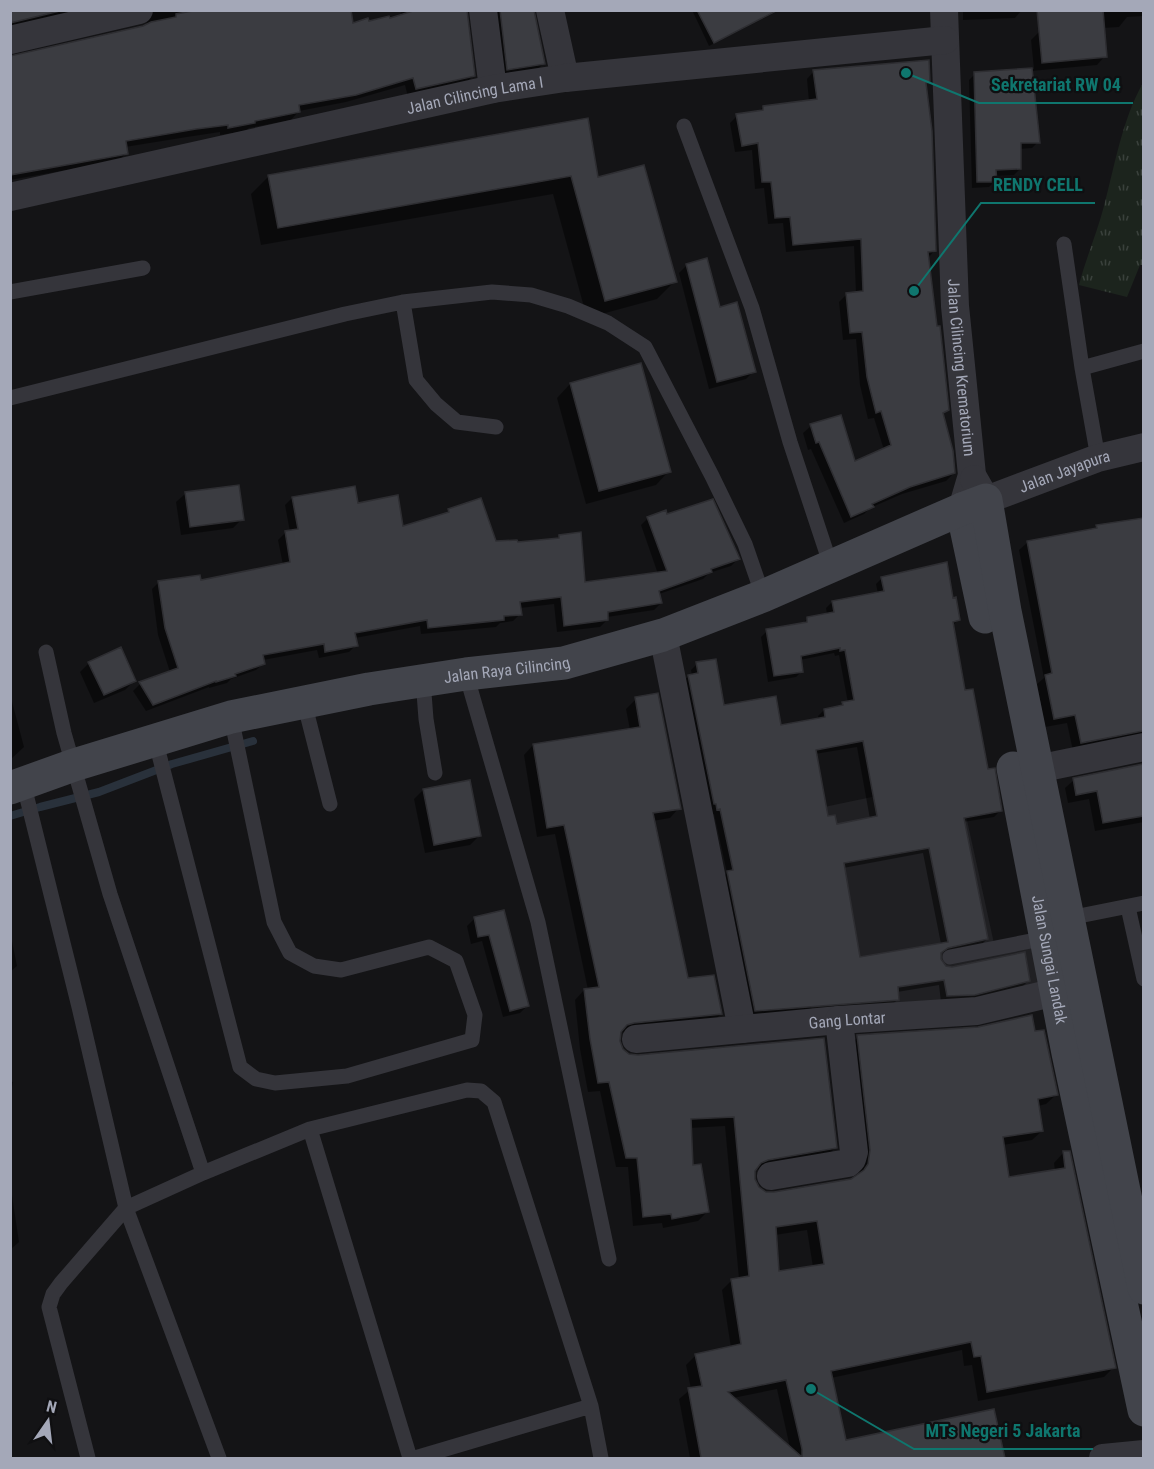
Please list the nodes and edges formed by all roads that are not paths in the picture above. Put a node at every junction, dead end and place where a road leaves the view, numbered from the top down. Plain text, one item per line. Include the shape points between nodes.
1 (139, 10) edge
2 (483, 10) edge
3 (550, 10) edge
4 (944, 10) edge
5 (10, 40) edge
6 (945, 40) junction
7 (565, 78) junction
8 (493, 89) junction
9 (684, 126) dead end
10 (10, 197) edge
11 (1064, 244) dead end
12 (143, 268) dead end
13 (10, 292) edge
14 (403, 302) junction
15 (1143, 351) edge
16 (1082, 368) junction
17 (10, 398) edge
18 (496, 427) dead end
19 (1143, 447) edge
20 (1098, 458) junction
21 (973, 495) junction
22 (831, 566) junction
23 (764, 596) junction
24 (663, 635) junction
25 (46, 652) dead end
26 (466, 674) junction
27 (423, 680) junction
28 (304, 702) junction
29 (231, 717) junction
30 (155, 739) junction
31 (1143, 747) edge
32 (74, 765) junction
33 (1037, 769) junction
34 (435, 773) dead end
35 (16, 785) edge
36 (330, 804) dead end
37 (1136, 905) edge
38 (1052, 926) junction
39 (950, 957) dead end
40 (1143, 979) edge
41 (1056, 992) junction
42 (839, 1020) junction
43 (742, 1029) junction
44 (636, 1038) dead end
45 (1090, 1094) junction
46 (310, 1129) junction
47 (203, 1173) junction
48 (771, 1176) dead end
49 (126, 1208) junction
50 (1140, 1253) edge
51 (609, 1259) dead end
52 (1143, 1288) edge
53 (591, 1406) junction
54 (1143, 1410) edge
55 (1143, 1454) edge
56 (88, 1458) edge
57 (219, 1458) edge
58 (410, 1458) edge
59 (415, 1458) edge
60 (601, 1458) edge
61 (1103, 1458) edge

1 - 5 street
2 - 8 street
3 - 7 street
4 - 6 street, Jalan Cilincing Krematorium
6 - 7 street, Jalan Cilincing Lama I
6 - 21 street, Jalan Cilincing Krematorium via 955,306
7 - 8 street, Jalan Cilincing Lama I
8 - 10 street, Jalan Cilincing Lama I
9 - 22 lane via 752,308
11 - 16 lane
12 - 13 lane
14 - 17 lane
14 - 18 lane via 416,380 457,422
14 - 23 lane via 492,292 531,295 608,323 645,347 740,535
15 - 16 lane
16 - 20 lane
19 - 20 street, Jalan Jayapura
20 - 21 street, Jalan Jayapura
21 - 22 street, Jalan Raya Cilincing
21 - 33 street, Jalan Sungai Landak via 1005,611
21 - 38 street, Jalan Sungai Landak
22 - 23 street, Jalan Raya Cilincing
23 - 24 street, Jalan Raya Cilincing
24 - 26 street, Jalan Raya Cilincing via 564,663
24 - 43 street
25 - 32 lane
26 - 27 street, Jalan Raya Cilincing
26 - 51 lane via 538,922
27 - 28 street, Jalan Raya Cilincing
27 - 34 lane
28 - 29 street, Jalan Raya Cilincing
28 - 36 lane
29 - 30 street, Jalan Raya Cilincing
29 - 30 lane via 274,922 290,953 314,966 342,970 429,947 456,961 475,1015 472,1040 347,1076 275,1083 256,1079 240,1067
30 - 32 street, Jalan Raya Cilincing
31 - 33 street
32 - 35 street, Jalan Raya Cilincing
32 - 47 lane via 110,894
33 - 38 street, Jalan Sungai Landak
35 - 49 lane via 79,1007
37 - 38 lane
37 - 40 lane
38 - 39 lane
38 - 41 street, Jalan Sungai Landak
38 - 45 street, Jalan Sungai Landak
41 - 42 street, Gang Lontar via 977,1011
41 - 45 street, Jalan Sungai Landak
42 - 43 street, Gang Lontar
42 - 48 street via 852,1159 848,1163
43 - 44 street, Gang Lontar
45 - 50 street, Jalan Sungai Landak
45 - 54 street, Jalan Sungai Landak
46 - 47 lane
46 - 53 lane via 467,1090 481,1091 494,1102
46 - 58 lane
47 - 49 lane
49 - 56 lane via 61,1282 49,1307
49 - 57 lane
50 - 52 street, Jalan Sungai Landak
53 - 59 lane
53 - 60 lane
55 - 61 street

